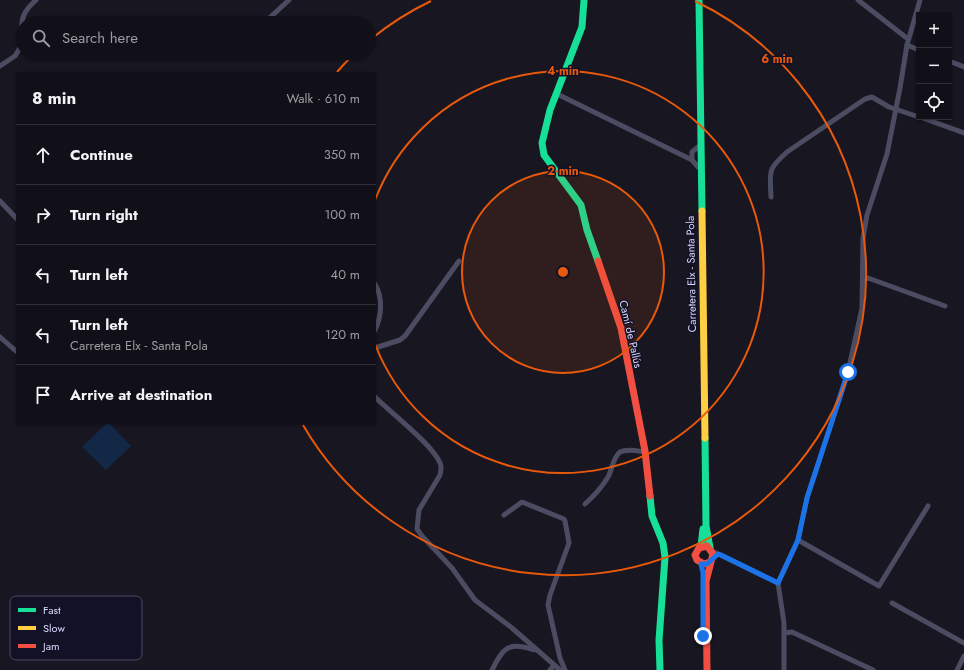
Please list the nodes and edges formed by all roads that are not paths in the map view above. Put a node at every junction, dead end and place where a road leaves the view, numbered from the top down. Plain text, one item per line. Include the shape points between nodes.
1 (36, 0) edge
2 (290, 0) edge
3 (584, 0) edge
4 (698, 0) edge
5 (858, 0) edge
6 (920, 0) edge
7 (23, 16) edge
8 (272, 16) edge
9 (908, 39) junction
10 (907, 45) junction
11 (916, 49) edge
12 (16, 54) edge
13 (952, 62) edge
14 (0, 66) edge
15 (964, 67) edge
16 (557, 94) junction
17 (896, 109) junction
18 (916, 116) edge
19 (927, 120) edge
20 (964, 133) edge
21 (698, 147) junction
22 (692, 160) junction
23 (698, 168) junction
24 (771, 197) dead end
25 (0, 202) edge
26 (16, 218) edge
27 (460, 261) dead end
28 (863, 280) junction
29 (376, 287) edge
30 (945, 306) dead end
31 (376, 327) edge
32 (0, 337) edge
33 (376, 348) edge
34 (16, 351) edge
35 (376, 398) edge
36 (645, 452) junction
37 (585, 504) dead end
38 (928, 506) dead end
39 (504, 515) dead end
40 (798, 540) junction
41 (701, 546) junction
42 (713, 554) junction
43 (701, 564) junction
44 (778, 583) junction
45 (892, 603) dead end
46 (784, 633) junction
47 (964, 643) edge
48 (537, 651) junction
49 (964, 656) edge
50 (554, 665) junction
51 (492, 670) edge
52 (550, 670) edge
53 (560, 670) edge
54 (565, 670) edge
55 (660, 670) edge
56 (703, 670) edge
57 (707, 670) edge
58 (784, 670) edge
59 (873, 670) edge
60 (957, 670) edge

1 - 7 street
2 - 8 street
3 - 16 main road, Camí de Pallús via 582,27
4 - 21 main road, Carretera Elx - Santa Pola
4 - 42 main road, Carretera Elx - Santa Pola via 706,526
5 - 9 street
6 - 9 street
9 - 10 street
10 - 11 street
10 - 17 street
12 - 14 street
13 - 15 street
16 - 22 street
16 - 36 main road, Camí de Pallús via 541,148 578,201 585,216 587,230 621,328
17 - 18 street
17 - 24 street via 872,97 865,99 787,152 770,169
17 - 28 street via 887,154 869,208 863,238
19 - 20 street
21 - 22 street via 692,152
21 - 23 main road, Carretera Elx - Santa Pola
22 - 23 street
23 - 41 main road, Carretera Elx - Santa Pola via 703,541
25 - 26 street
27 - 33 street via 405,336
28 - 30 street via 868,278
28 - 40 street via 862,308 848,372 807,498
29 - 31 street via 381,310
32 - 34 street
35 - 48 street via 425,443 441,464 440,475 419,510 417,530 457,574 475,600
36 - 37 street via 631,450 622,451 617,455 608,477
36 - 55 main road, Camí de Pallús via 652,516 663,543 665,557 659,640
38 - 40 street via 879,586
39 - 54 street via 522,502 565,521 569,543 548,605
40 - 44 street
41 - 42 main road
41 - 43 main road, Carretera Elx - Santa Pola via 695,555
42 - 43 main road
42 - 44 street
42 - 57 main road, Carretera Elx - Santa Pola via 706,581
43 - 56 main road
44 - 46 street
45 - 47 street
46 - 58 street
46 - 59 street via 792,632
48 - 50 street
48 - 51 street via 510,646 504,650
49 - 60 street
50 - 52 street
50 - 53 street

